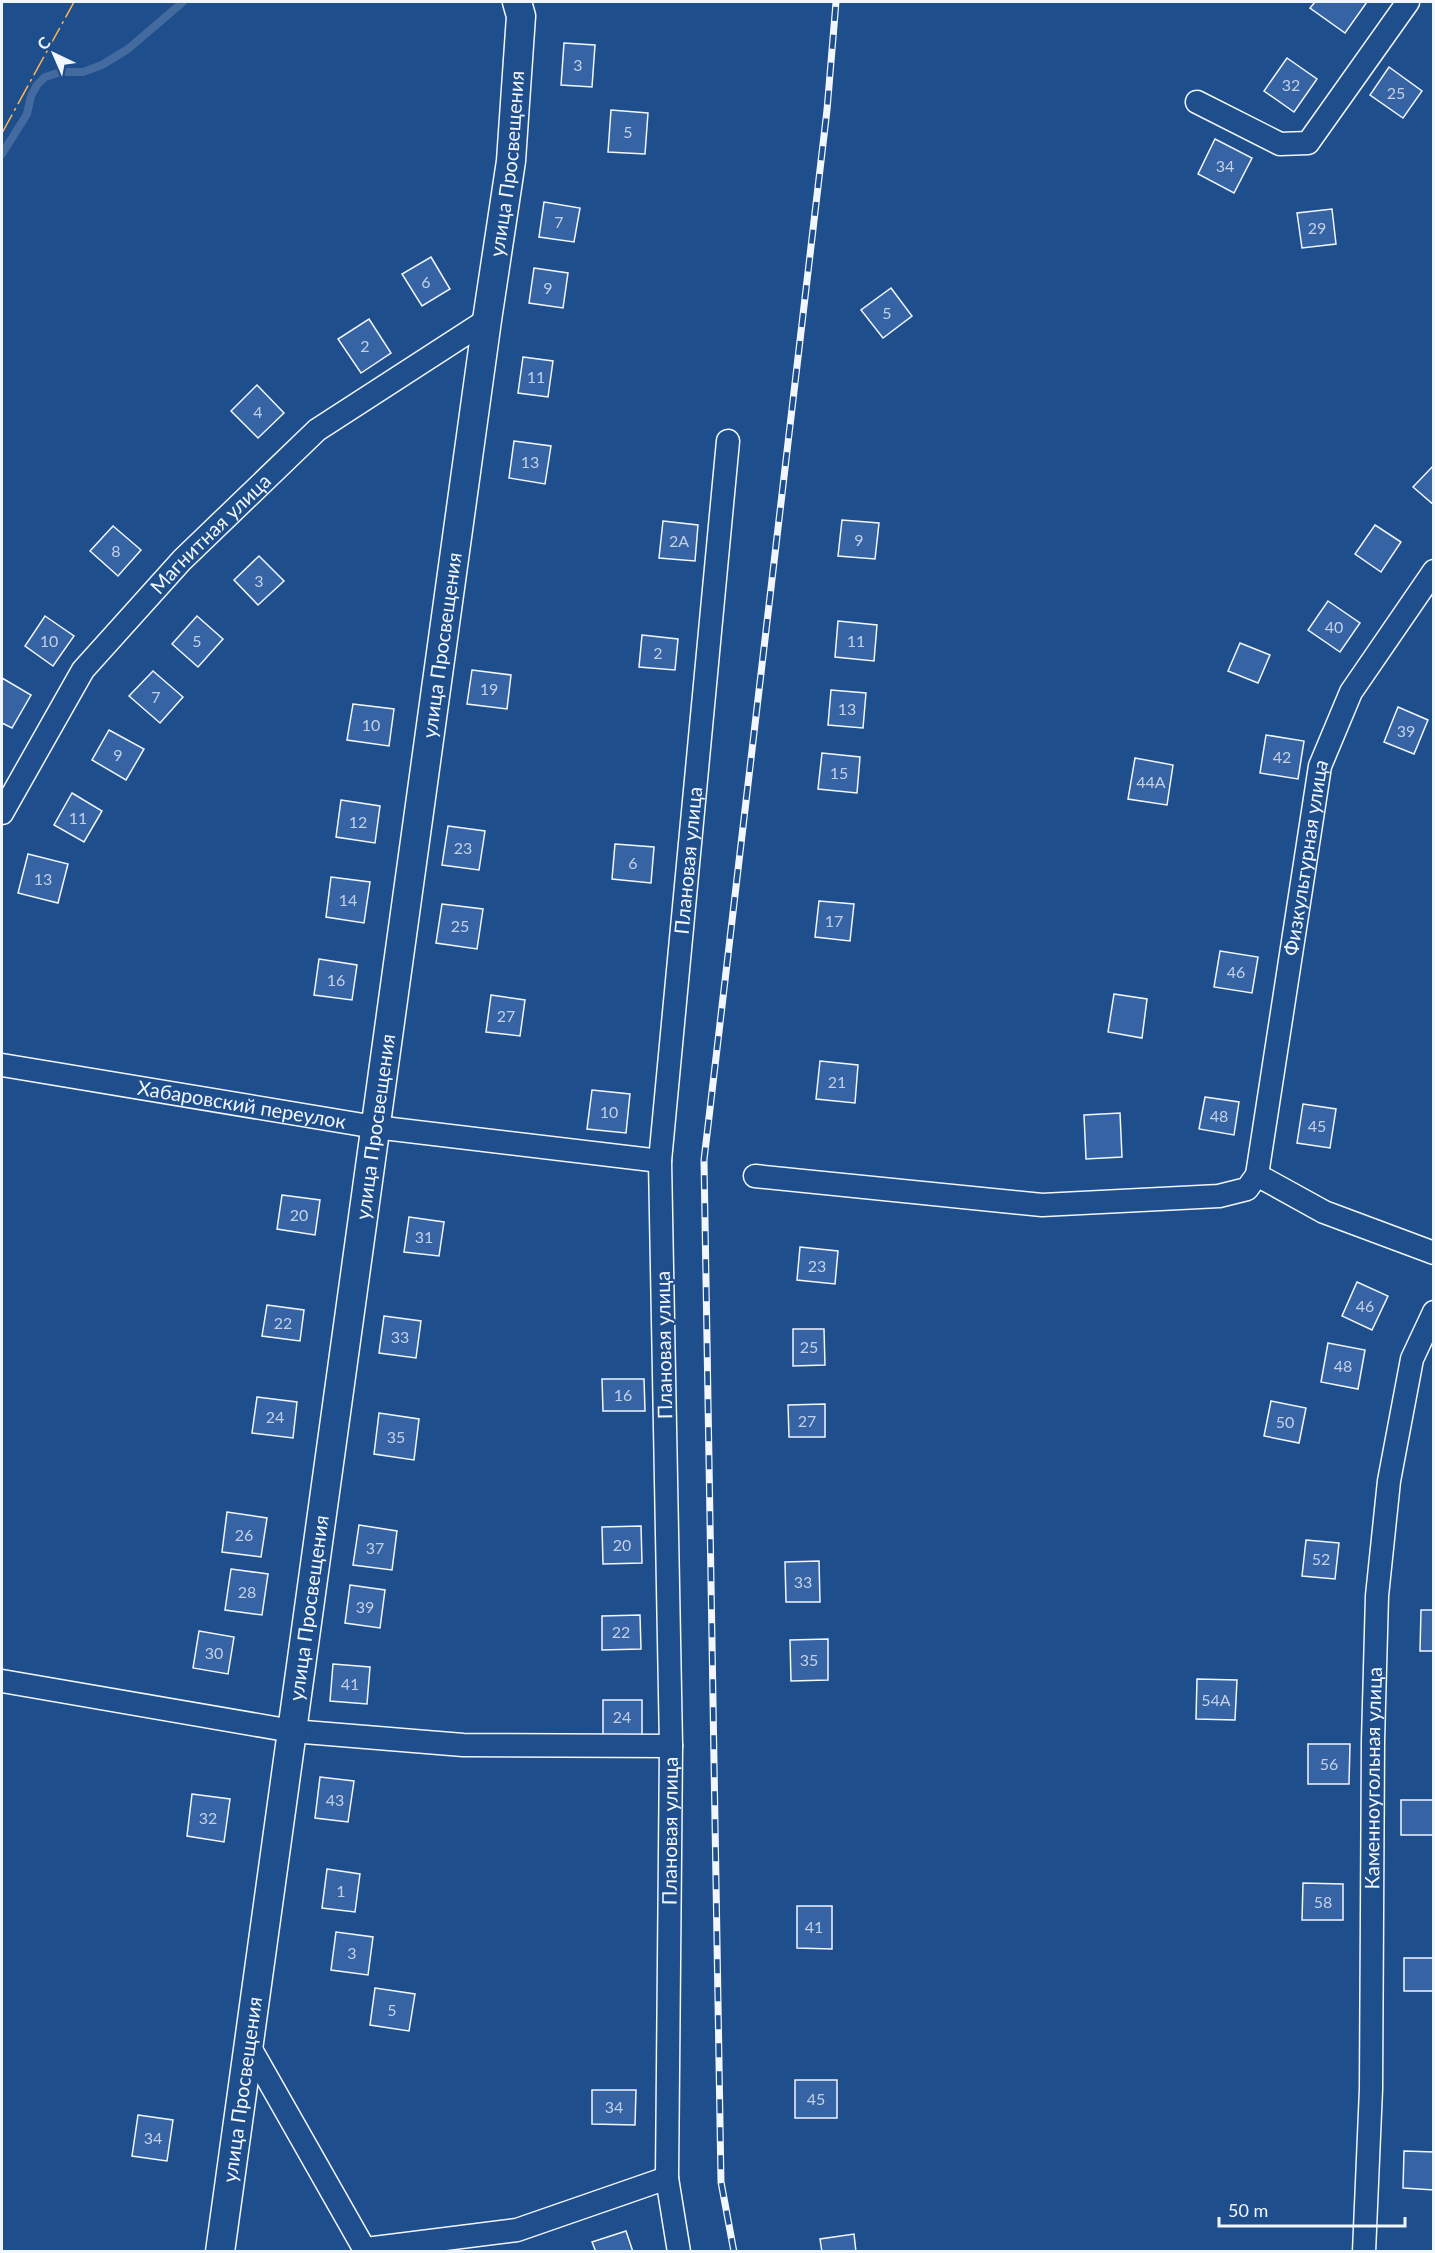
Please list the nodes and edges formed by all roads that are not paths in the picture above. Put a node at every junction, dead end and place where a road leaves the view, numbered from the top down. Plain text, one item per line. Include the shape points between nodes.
1 (517, 2) edge
2 (1408, 2) edge
3 (1197, 102) dead end
4 (487, 320) junction
5 (728, 441) dead end
6 (1434, 571) edge
7 (2, 813) edge
8 (2, 1065) edge
9 (375, 1127) junction
10 (660, 1161) junction
11 (1257, 1175) junction
12 (755, 1176) dead end
13 (1434, 1254) edge
14 (1434, 1312) edge
15 (2, 1681) edge
16 (292, 1731) junction
17 (671, 1746) junction
18 (249, 2046) junction
19 (667, 2178) junction
20 (366, 2250) edge
21 (220, 2252) edge
22 (679, 2252) edge
23 (1364, 2252) edge

1 - 4 street, улица Просвещения via 520,16 511,161
2 - 3 street via 1308,143 1280,144
4 - 7 street, Магнитная улица via 317,430 182,560 83,670
4 - 9 street, улица Просвещения
5 - 10 street, Плановая улица
6 - 11 street, Физкультурная улица via 1351,692 1320,766
8 - 9 street, Хабаровский переулок
9 - 10 street, Хабаровский переулок
9 - 16 street, улица Просвещения
10 - 17 street, Плановая улица
11 - 12 street via 1247,1189 1219,1196 1042,1205
11 - 13 street via 1324,1212
14 - 23 street, Каменноугольная улица via 1410,1370 1389,1481 1377,1596 1371,2089
15 - 16 street
16 - 17 street via 462,1745
16 - 18 street, улица Просвещения
17 - 19 street, Плановая улица
18 - 20 street
18 - 21 street, улица Просвещения
19 - 20 street via 517,2230
19 - 22 street, Плановая улица

